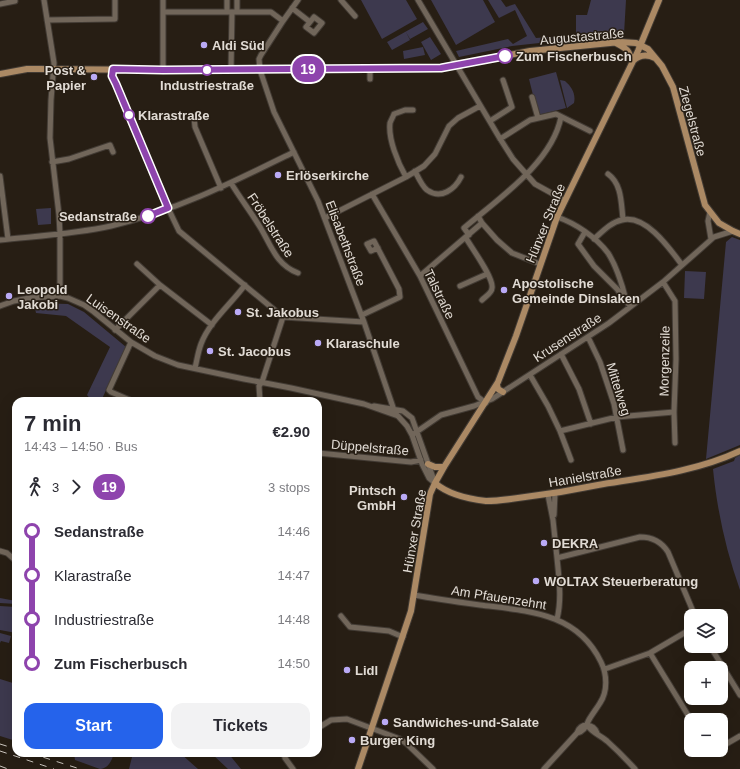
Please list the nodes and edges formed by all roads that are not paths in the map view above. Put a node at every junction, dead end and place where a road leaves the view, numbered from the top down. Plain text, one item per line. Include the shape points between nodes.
1 (44, 0) edge
2 (115, 0) edge
3 (163, 0) edge
4 (226, 0) edge
5 (237, 0) edge
6 (298, 0) edge
7 (342, 0) edge
8 (418, 0) edge
9 (659, 0) edge
10 (15, 1) edge
11 (0, 4) edge
12 (292, 8) junction
13 (163, 12) junction
14 (232, 12) junction
15 (355, 16) dead end
16 (48, 20) junction
17 (282, 21) junction
18 (310, 22) dead end
19 (616, 43) junction
20 (640, 45) junction
21 (657, 59) junction
22 (632, 63) junction
23 (458, 66) junction
24 (54, 69) junction
25 (113, 69) junction
26 (370, 69) junction
27 (163, 70) junction
28 (231, 70) junction
29 (260, 70) junction
30 (0, 74) edge
31 (370, 79) dead end
32 (504, 80) dead end
33 (532, 97) dead end
34 (480, 106) junction
35 (412, 110) dead end
36 (194, 117) dead end
37 (561, 117) junction
38 (538, 118) junction
39 (490, 121) junction
40 (590, 130) dead end
41 (500, 139) junction
42 (113, 152) dead end
43 (294, 152) junction
44 (52, 162) junction
45 (415, 171) junction
46 (527, 174) junction
47 (608, 174) dead end
48 (0, 176) edge
49 (406, 177) junction
50 (462, 177) dead end
51 (231, 183) junction
52 (221, 188) junction
53 (372, 194) junction
54 (564, 200) junction
55 (168, 208) junction
56 (710, 212) junction
57 (478, 216) junction
58 (557, 217) junction
59 (324, 218) junction
60 (623, 219) junction
61 (482, 223) junction
62 (733, 231) junction
63 (584, 232) junction
64 (60, 234) junction
65 (740, 234) edge
66 (467, 236) junction
67 (8, 239) junction
68 (594, 239) junction
69 (711, 239) junction
70 (0, 240) edge
71 (378, 248) dead end
72 (137, 264) dead end
73 (540, 264) junction
74 (682, 265) junction
75 (298, 273) dead end
76 (487, 274) junction
77 (420, 276) junction
78 (663, 282) junction
79 (160, 285) junction
80 (245, 285) junction
81 (460, 286) dead end
82 (60, 296) junction
83 (482, 300) dead end
84 (626, 300) junction
85 (0, 306) edge
86 (630, 306) junction
87 (362, 315) junction
88 (283, 317) junction
89 (364, 322) junction
90 (212, 325) junction
91 (115, 330) junction
92 (588, 337) junction
93 (131, 342) junction
94 (561, 354) junction
95 (195, 368) junction
96 (530, 375) junction
97 (262, 382) junction
98 (497, 385) junction
99 (503, 392) junction
100 (123, 397) edge
101 (260, 397) edge
102 (478, 397) junction
103 (486, 403) junction
104 (364, 404) junction
105 (474, 406) junction
106 (394, 409) junction
107 (674, 412) junction
108 (398, 416) junction
109 (617, 417) junction
110 (591, 424) junction
111 (560, 431) junction
112 (418, 432) junction
113 (412, 436) junction
114 (675, 443) dead end
115 (623, 450) dead end
116 (740, 451) edge
117 (322, 454) edge
118 (421, 460) junction
119 (571, 460) dead end
120 (428, 464) junction
121 (444, 467) junction
122 (435, 483) junction
123 (548, 494) junction
124 (555, 494) junction
125 (553, 520) junction
126 (0, 552) edge
127 (12, 557) edge
128 (557, 558) junction
129 (414, 595) junction
130 (692, 609) edge
131 (341, 616) dead end
132 (557, 619) junction
133 (684, 633) edge
134 (403, 637) junction
135 (650, 653) junction
136 (714, 653) edge
137 (604, 670) junction
138 (740, 695) edge
139 (687, 713) edge
140 (587, 725) junction
141 (322, 726) edge
142 (372, 728) junction
143 (740, 736) edge
144 (728, 743) edge
145 (285, 757) edge
146 (293, 769) edge
147 (358, 769) edge
148 (433, 769) edge
149 (544, 769) edge
150 (635, 769) edge

1 - 16 street
2 - 16 street via 115,19
3 - 13 street
4 - 14 street
5 - 14 street
6 - 12 street
7 - 15 street
8 - 23 street
9 - 20 main road, Hünxer Straße
10 - 11 street
12 - 17 street
12 - 18 street
13 - 14 street
13 - 27 street
14 - 17 street via 271,12
14 - 28 street
16 - 24 street
17 - 29 street via 259,59
19 - 20 main road, Augustastraße
19 - 22 main road via 629,52
19 - 23 main road, Augustastraße via 530,51
20 - 21 main road, Ziegelstraße
20 - 22 main road, Hünxer Straße
21 - 22 main road via 645,55 636,58
21 - 56 main road, Ziegelstraße via 673,87 701,194
22 - 54 main road, Hünxer Straße
23 - 26 main road, Augustastraße
23 - 34 street
24 - 25 main road, Augustastraße
24 - 30 main road, Augustastraße via 28,69
24 - 44 street via 50,120
25 - 27 main road, Augustastraße
25 - 55 street via 112,76
26 - 29 main road, Augustastraße
26 - 31 street
27 - 28 main road, Augustastraße
28 - 29 main road, Augustastraße
29 - 43 street, Elisabethstraße via 274,112
32 - 39 street via 512,107
33 - 38 street
34 - 39 street
34 - 45 street via 449,126 435,154 424,166
35 - 49 street via 394,114 390,122 397,161
36 - 52 street via 195,127
37 - 38 street via 556,114
37 - 40 street
37 - 46 street via 548,147
38 - 41 street via 530,120
39 - 41 street
41 - 46 street
42 - 44 street via 110,145
43 - 51 street
43 - 59 street, Elisabethstraße
44 - 64 street
45 - 49 street
45 - 50 street via 427,190 436,194 452,190
46 - 54 street via 535,184
46 - 57 street
47 - 60 street via 618,186
48 - 67 street
49 - 53 street
51 - 52 street
51 - 75 street, Fröbelstraße via 276,256 288,270
52 - 55 street
53 - 59 street
53 - 77 street, Talstraße
54 - 58 main road, Hünxer Straße
55 - 64 street via 118,224
55 - 80 street via 179,231
56 - 62 main road, Ziegelstraße via 719,223
56 - 69 street, Ziegelstraße via 708,221
57 - 61 street
57 - 66 street via 464,228
58 - 63 street
58 - 73 main road, Hünxer Straße
59 - 87 street, Elisabethstraße
60 - 68 street via 615,222
60 - 74 street via 641,223 652,230
61 - 66 street
61 - 73 street via 512,253
62 - 65 main road, Ziegelstraße
62 - 69 street, Krusenstraße
63 - 68 street
63 - 84 street via 578,244 594,266
64 - 67 street
64 - 82 street
66 - 76 street
66 - 77 street
67 - 70 street
68 - 84 street via 616,268
69 - 74 street, Krusenstraße
71 - 87 street via 399,289 400,297
72 - 79 street
73 - 98 main road, Hünxer Straße
74 - 78 street, Krusenstraße
76 - 81 street
76 - 83 street via 492,288
77 - 102 street, Talstraße
78 - 86 street, Krusenstraße
78 - 107 street, Morgenzeile via 675,301
79 - 90 street
79 - 91 street
80 - 88 street
80 - 90 street
82 - 85 street, Luisenstraße via 29,298
82 - 91 street, Luisenstraße via 84,305
84 - 86 street
86 - 92 street, Krusenstraße
87 - 89 street, Elisabethstraße
88 - 89 street
88 - 97 street
89 - 106 street, Elisabethstraße
90 - 95 street via 201,343
91 - 93 street, Luisenstraße
92 - 94 street, Krusenstraße
92 - 109 street, Mittelweg via 600,362
93 - 95 street, Luisenstraße via 178,365
93 - 100 street via 109,390
94 - 96 street, Krusenstraße
94 - 110 street via 580,389
95 - 97 street, Luisenstraße
96 - 99 street, Krusenstraße
96 - 111 street
97 - 101 street via 259,386
97 - 104 street, Luisenstraße
98 - 99 main road
98 - 103 main road, Hünxer Straße
99 - 103 street, Krusenstraße
102 - 103 street, Talstraße
102 - 105 street
103 - 105 street
103 - 121 main road, Hünxer Straße
104 - 106 street, Luisenstraße
104 - 108 street, Luisenstraße
105 - 112 street via 441,415
106 - 108 street
106 - 112 street, Luisenstraße via 403,411 412,418
107 - 109 street
107 - 114 street, Morgenzeile
108 - 113 street
109 - 110 street
109 - 115 street, Mittelweg
110 - 111 street
111 - 119 street
112 - 113 street
112 - 120 street, Luisenstraße
113 - 118 street
116 - 124 main road, Hanielstraße via 699,466
117 - 118 street, Düppelstraße via 411,462
118 - 122 street via 428,478
120 - 121 main road
120 - 122 street, Luisenstraße
121 - 122 main road, Hünxer Straße
122 - 123 main road, Hanielstraße via 456,495 479,500 495,501
122 - 129 main road, Hünxer Straße via 430,494
123 - 124 main road, Hanielstraße
123 - 125 street
124 - 125 street
125 - 128 street
126 - 127 street
128 - 130 street via 640,537 653,538 668,552
128 - 132 street via 560,608
129 - 132 street, Am Pfauenzehnt via 532,612
129 - 134 main road, Hünxer Straße
131 - 134 street via 350,627 388,631
132 - 137 street, Am Pfauenzehnt via 587,642 598,656
133 - 135 street
134 - 142 main road, Hünxer Straße
135 - 137 street
135 - 139 street
136 - 138 street
137 - 140 street via 602,700
140 - 149 street via 581,726
140 - 150 street
141 - 142 street via 335,719 347,719
142 - 147 main road, Hünxer Straße
142 - 148 street via 407,744
143 - 144 street
145 - 146 street

